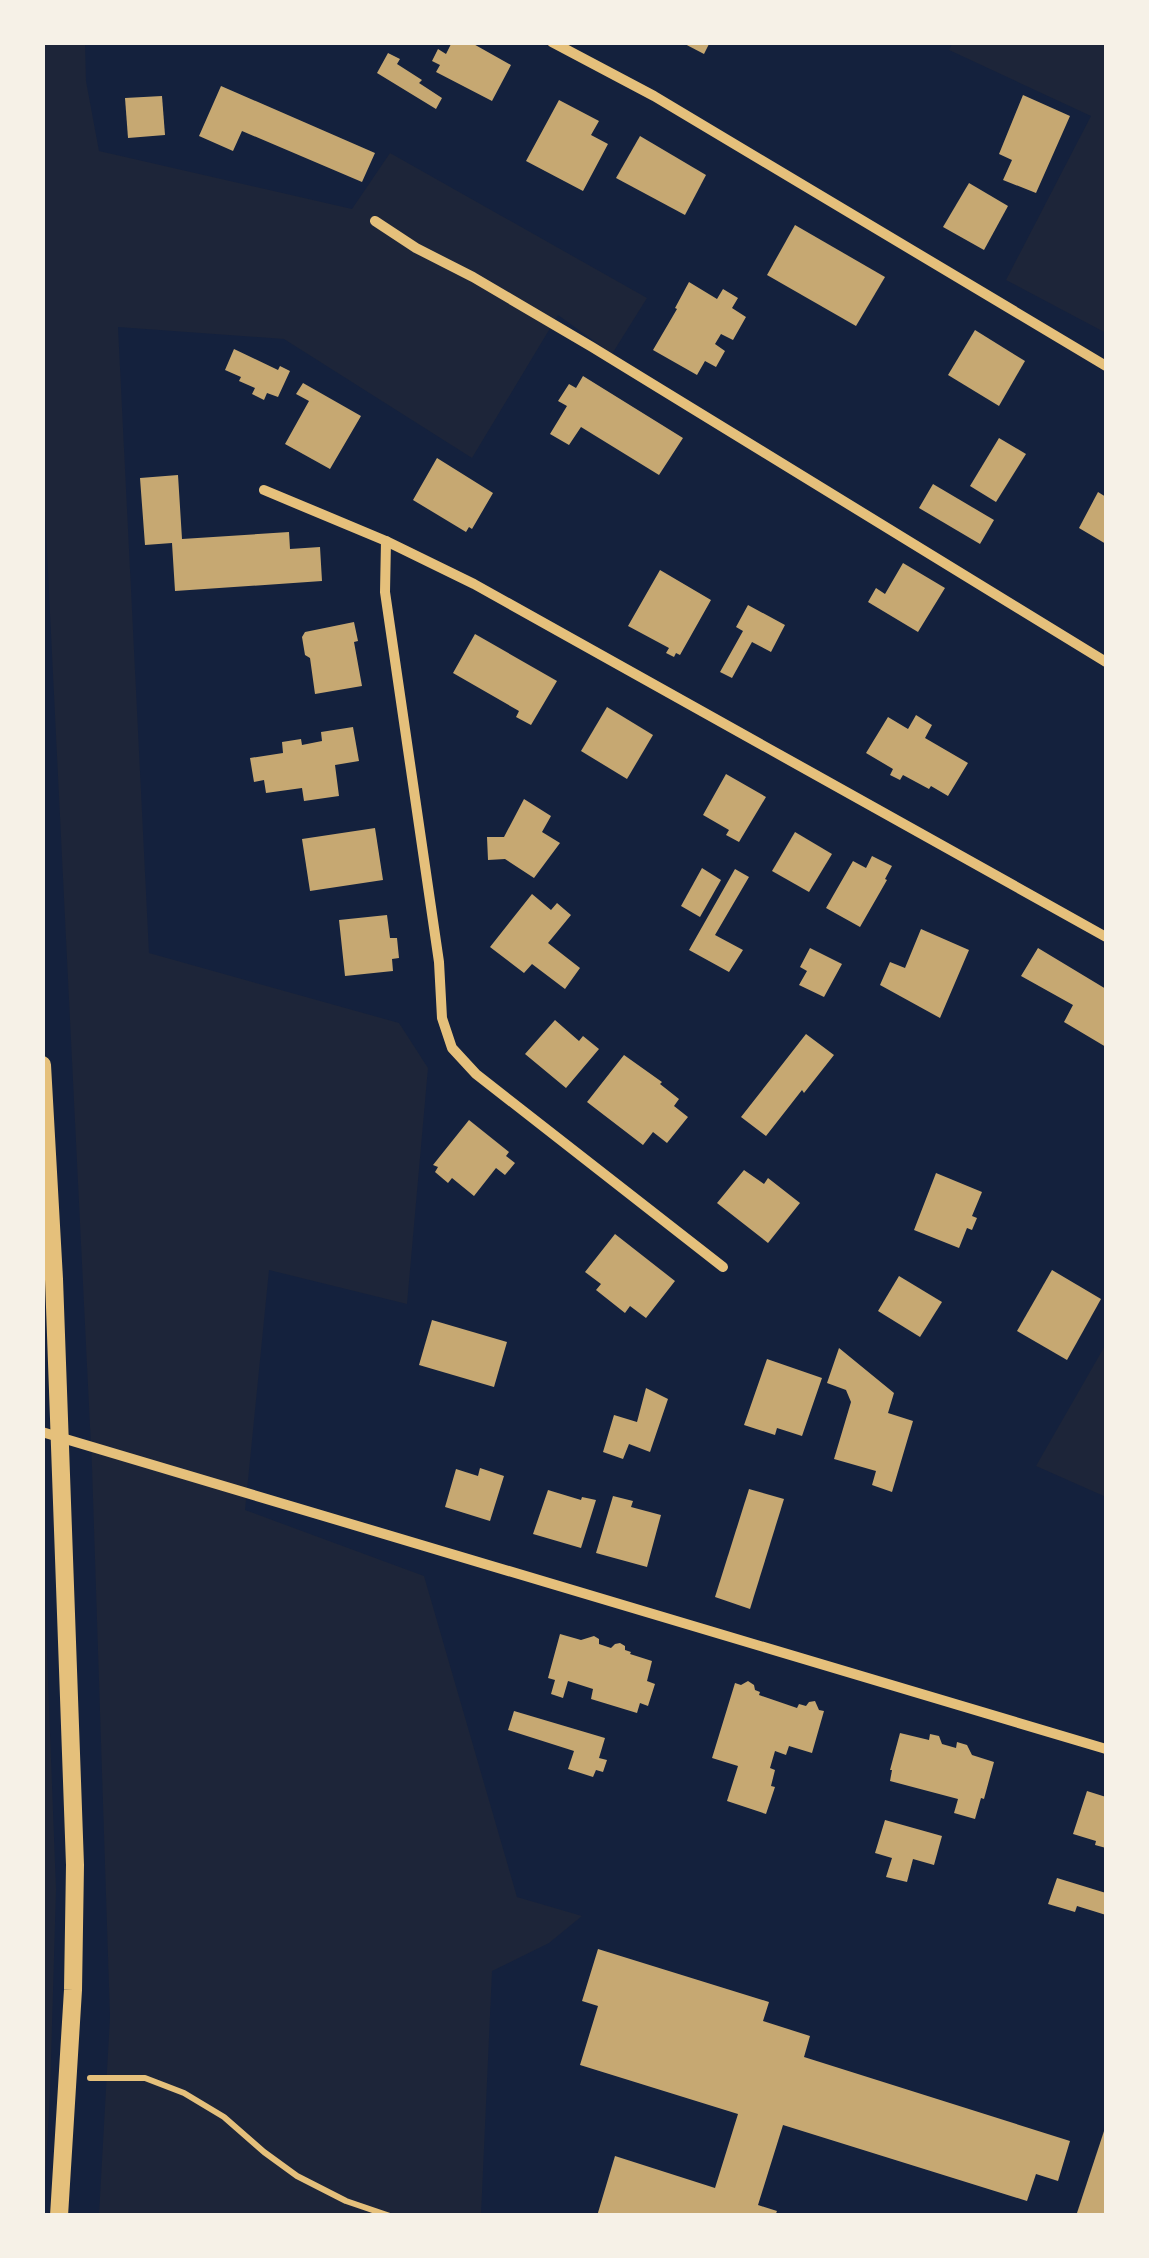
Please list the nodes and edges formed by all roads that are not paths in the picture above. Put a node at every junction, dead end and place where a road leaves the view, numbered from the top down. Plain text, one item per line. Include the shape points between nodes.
1 (552, 42) edge
2 (375, 221) dead end
3 (1106, 366) edge
4 (264, 490) dead end
5 (386, 542) junction
6 (1106, 662) edge
7 (1106, 937) edge
8 (42, 1066) edge
9 (723, 1267) dead end
10 (42, 1432) edge
11 (1106, 1750) edge
12 (59, 2216) edge

1 - 3 street
2 - 6 street
4 - 5 street
5 - 7 street via 474,584
5 - 9 street via 385,592 440,962 442,1018 452,1048 476,1074
8 - 12 street via 75,1865
10 - 11 street

